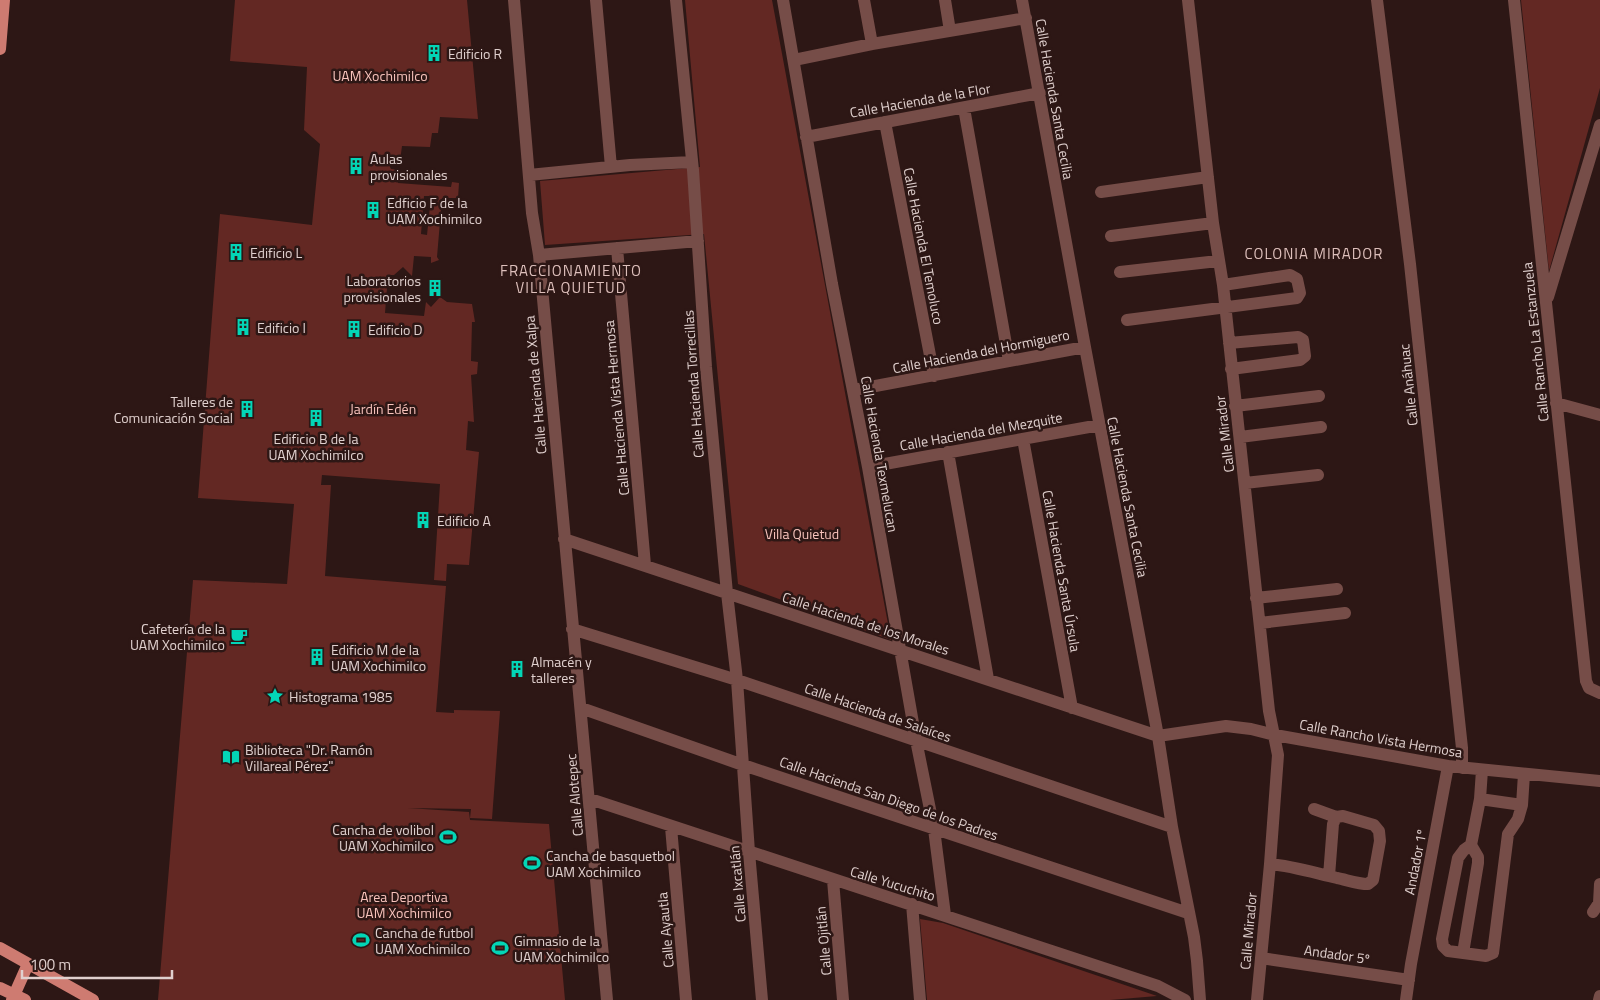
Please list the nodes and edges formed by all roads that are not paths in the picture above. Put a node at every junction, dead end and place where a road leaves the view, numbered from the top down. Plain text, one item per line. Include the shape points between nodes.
1 (4, 0) edge
2 (514, 0) edge
3 (596, 0) edge
4 (676, 0) edge
5 (783, 0) edge
6 (864, 0) edge
7 (945, 0) edge
8 (1022, 0) edge
9 (1188, 0) edge
10 (1377, 0) edge
11 (1514, 0) edge
12 (1026, 18) junction
13 (950, 31) junction
14 (872, 44) junction
15 (0, 48) edge
16 (794, 60) junction
17 (1040, 93) junction
18 (964, 108) junction
19 (885, 122) junction
20 (1600, 125) edge
21 (806, 137) junction
22 (1597, 147) edge
23 (692, 162) junction
24 (611, 167) junction
25 (529, 176) junction
26 (1208, 177) junction
27 (1102, 192) dead end
28 (1214, 223) junction
29 (1111, 236) dead end
30 (698, 241) junction
31 (617, 248) junction
32 (539, 255) junction
33 (1218, 260) junction
34 (1120, 272) dead end
35 (1223, 285) junction
36 (1547, 302) junction
37 (1225, 309) junction
38 (1127, 320) dead end
39 (1229, 343) junction
40 (1085, 347) junction
41 (1009, 361) junction
42 (1232, 370) junction
43 (934, 376) junction
44 (854, 390) junction
45 (1318, 396) dead end
46 (1556, 403) junction
47 (1235, 406) junction
48 (1599, 412) edge
49 (1100, 425) junction
50 (1321, 427) dead end
51 (1240, 437) junction
52 (1023, 439) junction
53 (948, 452) junction
54 (868, 467) junction
55 (1318, 475) dead end
56 (1245, 483) junction
57 (564, 539) junction
58 (645, 565) junction
59 (1337, 589) dead end
60 (727, 593) junction
61 (1256, 598) junction
62 (1345, 613) dead end
63 (1260, 624) junction
64 (572, 629) junction
65 (900, 650) junction
66 (988, 679) junction
67 (737, 680) junction
68 (1600, 693) edge
69 (581, 708) junction
70 (1072, 708) junction
71 (1275, 735) junction
72 (1158, 736) junction
73 (916, 740) junction
74 (743, 765) junction
75 (1448, 766) junction
76 (1462, 768) junction
77 (1482, 770) junction
78 (1524, 774) junction
79 (1600, 781) edge
80 (590, 799) junction
81 (1480, 799) junction
82 (1522, 805) junction
83 (1314, 809) dead end
84 (1336, 817) junction
85 (671, 827) junction
86 (1172, 827) junction
87 (934, 829) junction
88 (1471, 846) junction
89 (749, 852) junction
90 (1270, 864) junction
91 (1329, 876) junction
92 (833, 880) junction
93 (1600, 884) edge
94 (912, 904) junction
95 (1597, 906) edge
96 (1188, 913) junction
97 (945, 915) junction
98 (0, 948) edge
99 (1463, 953) junction
100 (1261, 958) junction
101 (28, 964) junction
102 (1409, 980) junction
103 (0, 988) edge
104 (1600, 996) edge
105 (17, 998) edge
106 (93, 1000) edge
107 (607, 1000) edge
108 (686, 1000) edge
109 (762, 1000) edge
110 (843, 1000) edge
111 (920, 1000) edge
112 (1182, 1000) edge
113 (1200, 1000) edge
114 (1257, 1000) edge
115 (1406, 1000) edge
116 (1599, 1000) edge

1 - 15 main road
2 - 25 street, Calle Hacienda de Xalpa
3 - 24 street
4 - 23 street, Calle Hacienda Torrecillas
5 - 16 street, Calle Hacienda Texmelucan
6 - 14 street
7 - 13 street
8 - 12 street, Calle Hacienda Santa Cecilia
9 - 26 street, Calle Mirador
10 - 76 street, Calle Anáhuac via 1410,264
11 - 36 street, Calle Rancho La Estanzuela
12 - 13 street
12 - 17 street, Calle Hacienda Santa Cecilia
13 - 14 street
14 - 16 street
16 - 21 street, Calle Hacienda Texmelucan
17 - 18 street, Calle Hacienda de la Flor
17 - 40 street, Calle Hacienda Santa Cecilia
18 - 19 street, Calle Hacienda de la Flor
18 - 41 street
19 - 21 street, Calle Hacienda de la Flor
19 - 43 street, Calle Hacienda El Temoluco
20 - 22 street
21 - 44 street, Calle Hacienda Texmelucan
22 - 36 street
23 - 24 street
23 - 30 street, Calle Hacienda Torrecillas
24 - 25 street
25 - 32 street, Calle Hacienda de Xalpa
26 - 27 street
26 - 28 street, Calle Mirador
28 - 29 street
28 - 33 street, Calle Mirador
30 - 31 street
30 - 60 street, Calle Hacienda Torrecillas
31 - 32 street
31 - 58 street, Calle Hacienda Vista Hermosa
32 - 57 street, Calle Hacienda de Xalpa
33 - 34 street
33 - 35 street, Calle Mirador
35 - 37 street, Calle Mirador
35 - 37 street via 1290,275 1297,279 1300,293 1296,298
36 - 46 street, Calle Rancho La Estanzuela
37 - 38 street
37 - 39 street, Calle Mirador
39 - 42 street, Calle Mirador
39 - 42 street via 1298,337 1303,340 1305,356 1300,360
40 - 41 street, Calle Hacienda del Hormiguero
40 - 49 street, Calle Hacienda Santa Cecilia
41 - 43 street, Calle Hacienda del Hormiguero
42 - 47 street, Calle Mirador
43 - 44 street, Calle Hacienda del Hormiguero
44 - 54 street, Calle Hacienda Texmelucan
45 - 47 street
46 - 48 street
46 - 68 street, Calle Rancho La Estanzuela via 1586,681 1589,688
47 - 51 street, Calle Mirador
49 - 52 street, Calle Hacienda del Mezquite
49 - 72 street, Calle Hacienda Santa Cecilia
50 - 51 street
51 - 56 street, Calle Mirador
52 - 53 street, Calle Hacienda del Mezquite
52 - 70 street, Calle Hacienda Santa Úrsula
53 - 54 street, Calle Hacienda del Mezquite
53 - 66 street
54 - 65 street, Calle Hacienda Texmelucan
55 - 56 street
56 - 61 street, Calle Mirador
57 - 58 street, Calle Hacienda de los Morales
57 - 64 street, Calle Hacienda de Xalpa
58 - 60 street, Calle Hacienda de los Morales
59 - 61 street
60 - 65 street, Calle Hacienda de los Morales
60 - 67 street, Calle Hacienda Torrecillas
61 - 63 street, Calle Mirador
62 - 63 street
63 - 71 street, Calle Mirador via 1269,711
64 - 67 street, Calle Hacienda de Salaíces
64 - 69 street, Calle Hacienda de Xalpa
65 - 66 street, Calle Hacienda de los Morales
65 - 73 street, Calle Hacienda Texmelucan
66 - 70 street, Calle Hacienda de los Morales
67 - 73 street, Calle Hacienda de Salaíces
67 - 74 street, Calle Hacienda Torrecillas
69 - 74 street, Calle Hacienda San Diego de los Padres
69 - 80 street, Calle Alotepec
70 - 72 street, Calle Hacienda de los Morales
71 - 72 street, Calle Rancho Vista Hermosa via 1226,726
71 - 75 street, Calle Rancho Vista Hermosa
71 - 90 street, Calle Mirador via 1278,755
72 - 86 street, Calle Hacienda Santa Cecilia
73 - 86 street, Calle Hacienda de Salaíces
73 - 87 street, Calle Hacienda Texmelucan
74 - 87 street, Calle Hacienda San Diego de los Padres
74 - 89 street, Calle Ixcatlán
75 - 76 street, Calle Rancho Vista Hermosa
75 - 102 street, Andador 1º
76 - 77 street, Calle Rancho Vista Hermosa
77 - 78 street, Calle Rancho Vista Hermosa
77 - 81 street
78 - 79 street, Calle Rancho Vista Hermosa
78 - 82 street
80 - 85 street, Calle Yucuchito
80 - 107 street, Calle Alotepec
81 - 82 street
81 - 88 street
82 - 99 street via 1508,834 1493,953 1486,956
83 - 84 street
84 - 91 street via 1332,824
84 - 91 street via 1374,825 1380,831 1380,841 1373,880 1368,884
85 - 89 street, Calle Yucuchito
85 - 108 street, Calle Ayautla
86 - 96 street, Calle Hacienda Santa Cecilia
87 - 96 street, Calle Hacienda San Diego de los Padres
87 - 97 street, Calle Hacienda Texmelucan
88 - 99 street via 1478,863
88 - 99 street via 1458,858 1442,939 1448,951
89 - 92 street, Calle Yucuchito
89 - 109 street, Calle Ixcatlán
90 - 91 street
90 - 100 street, Calle Mirador
92 - 94 street, Calle Yucuchito
92 - 110 street, Calle Ojitlán
93 - 95 street
94 - 97 street, Calle Yucuchito
94 - 111 street
96 - 113 street, Calle Hacienda Santa Cecilia via 1198,961
97 - 112 street, Calle Yucuchito via 1158,986
98 - 101 main road
100 - 102 street, Andador 5º
100 - 114 street, Calle Mirador
101 - 105 main road
101 - 106 main road
102 - 115 street, Andador 1º
103 - 105 main road
104 - 116 street

